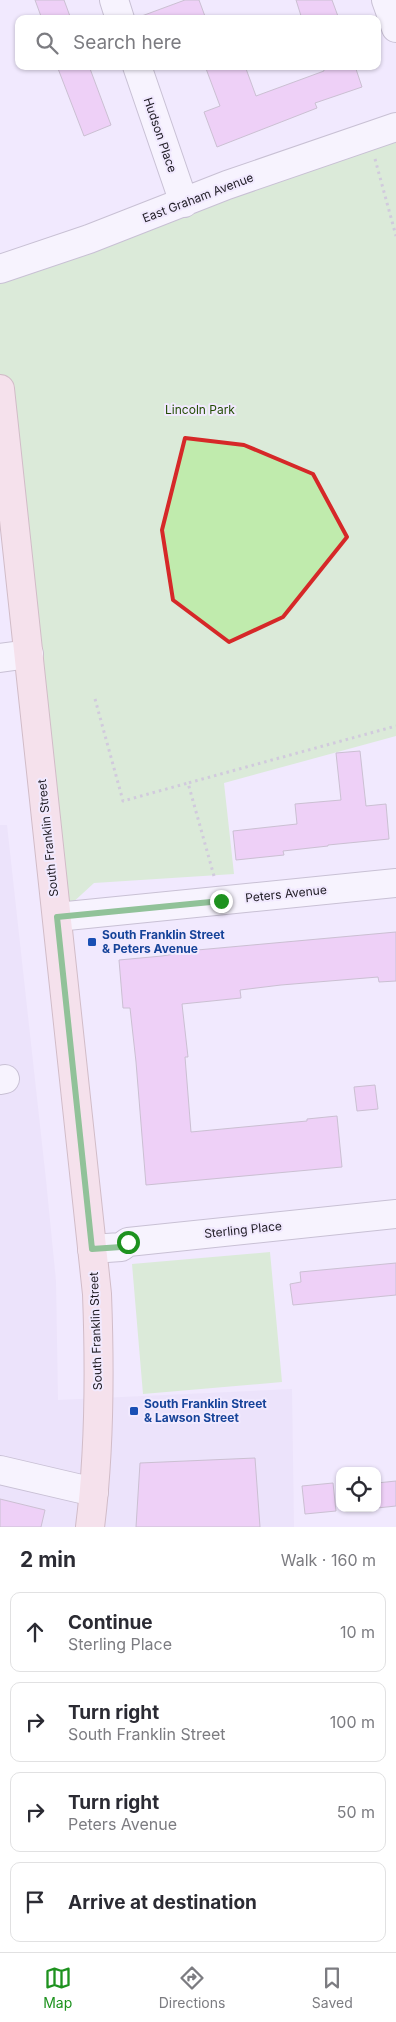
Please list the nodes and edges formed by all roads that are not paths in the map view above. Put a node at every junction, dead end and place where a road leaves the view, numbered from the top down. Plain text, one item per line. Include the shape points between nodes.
1 (114, 0) edge
2 (386, 0) edge
3 (119, 15) edge
4 (396, 28) edge
5 (138, 70) edge
6 (396, 127) edge
7 (184, 203) junction
8 (0, 269) edge
9 (0, 390) edge
10 (28, 654) junction
11 (0, 658) edge
12 (396, 883) edge
13 (57, 917) junction
14 (396, 1214) edge
15 (92, 1249) junction
16 (0, 1470) edge
17 (94, 1492) junction
18 (90, 1527) edge

1 - 3 street
2 - 4 street
5 - 7 street, Hudson Place
6 - 7 street, East Graham Avenue
7 - 8 street, East Graham Avenue
9 - 10 main road, South Franklin Street
10 - 11 street
10 - 13 main road, South Franklin Street
12 - 13 street, Peters Avenue
13 - 15 main road, South Franklin Street
14 - 15 street, Sterling Place via 128,1242 121,1247
15 - 17 main road, South Franklin Street via 100,1372
16 - 17 street
17 - 18 main road, South Franklin Street

